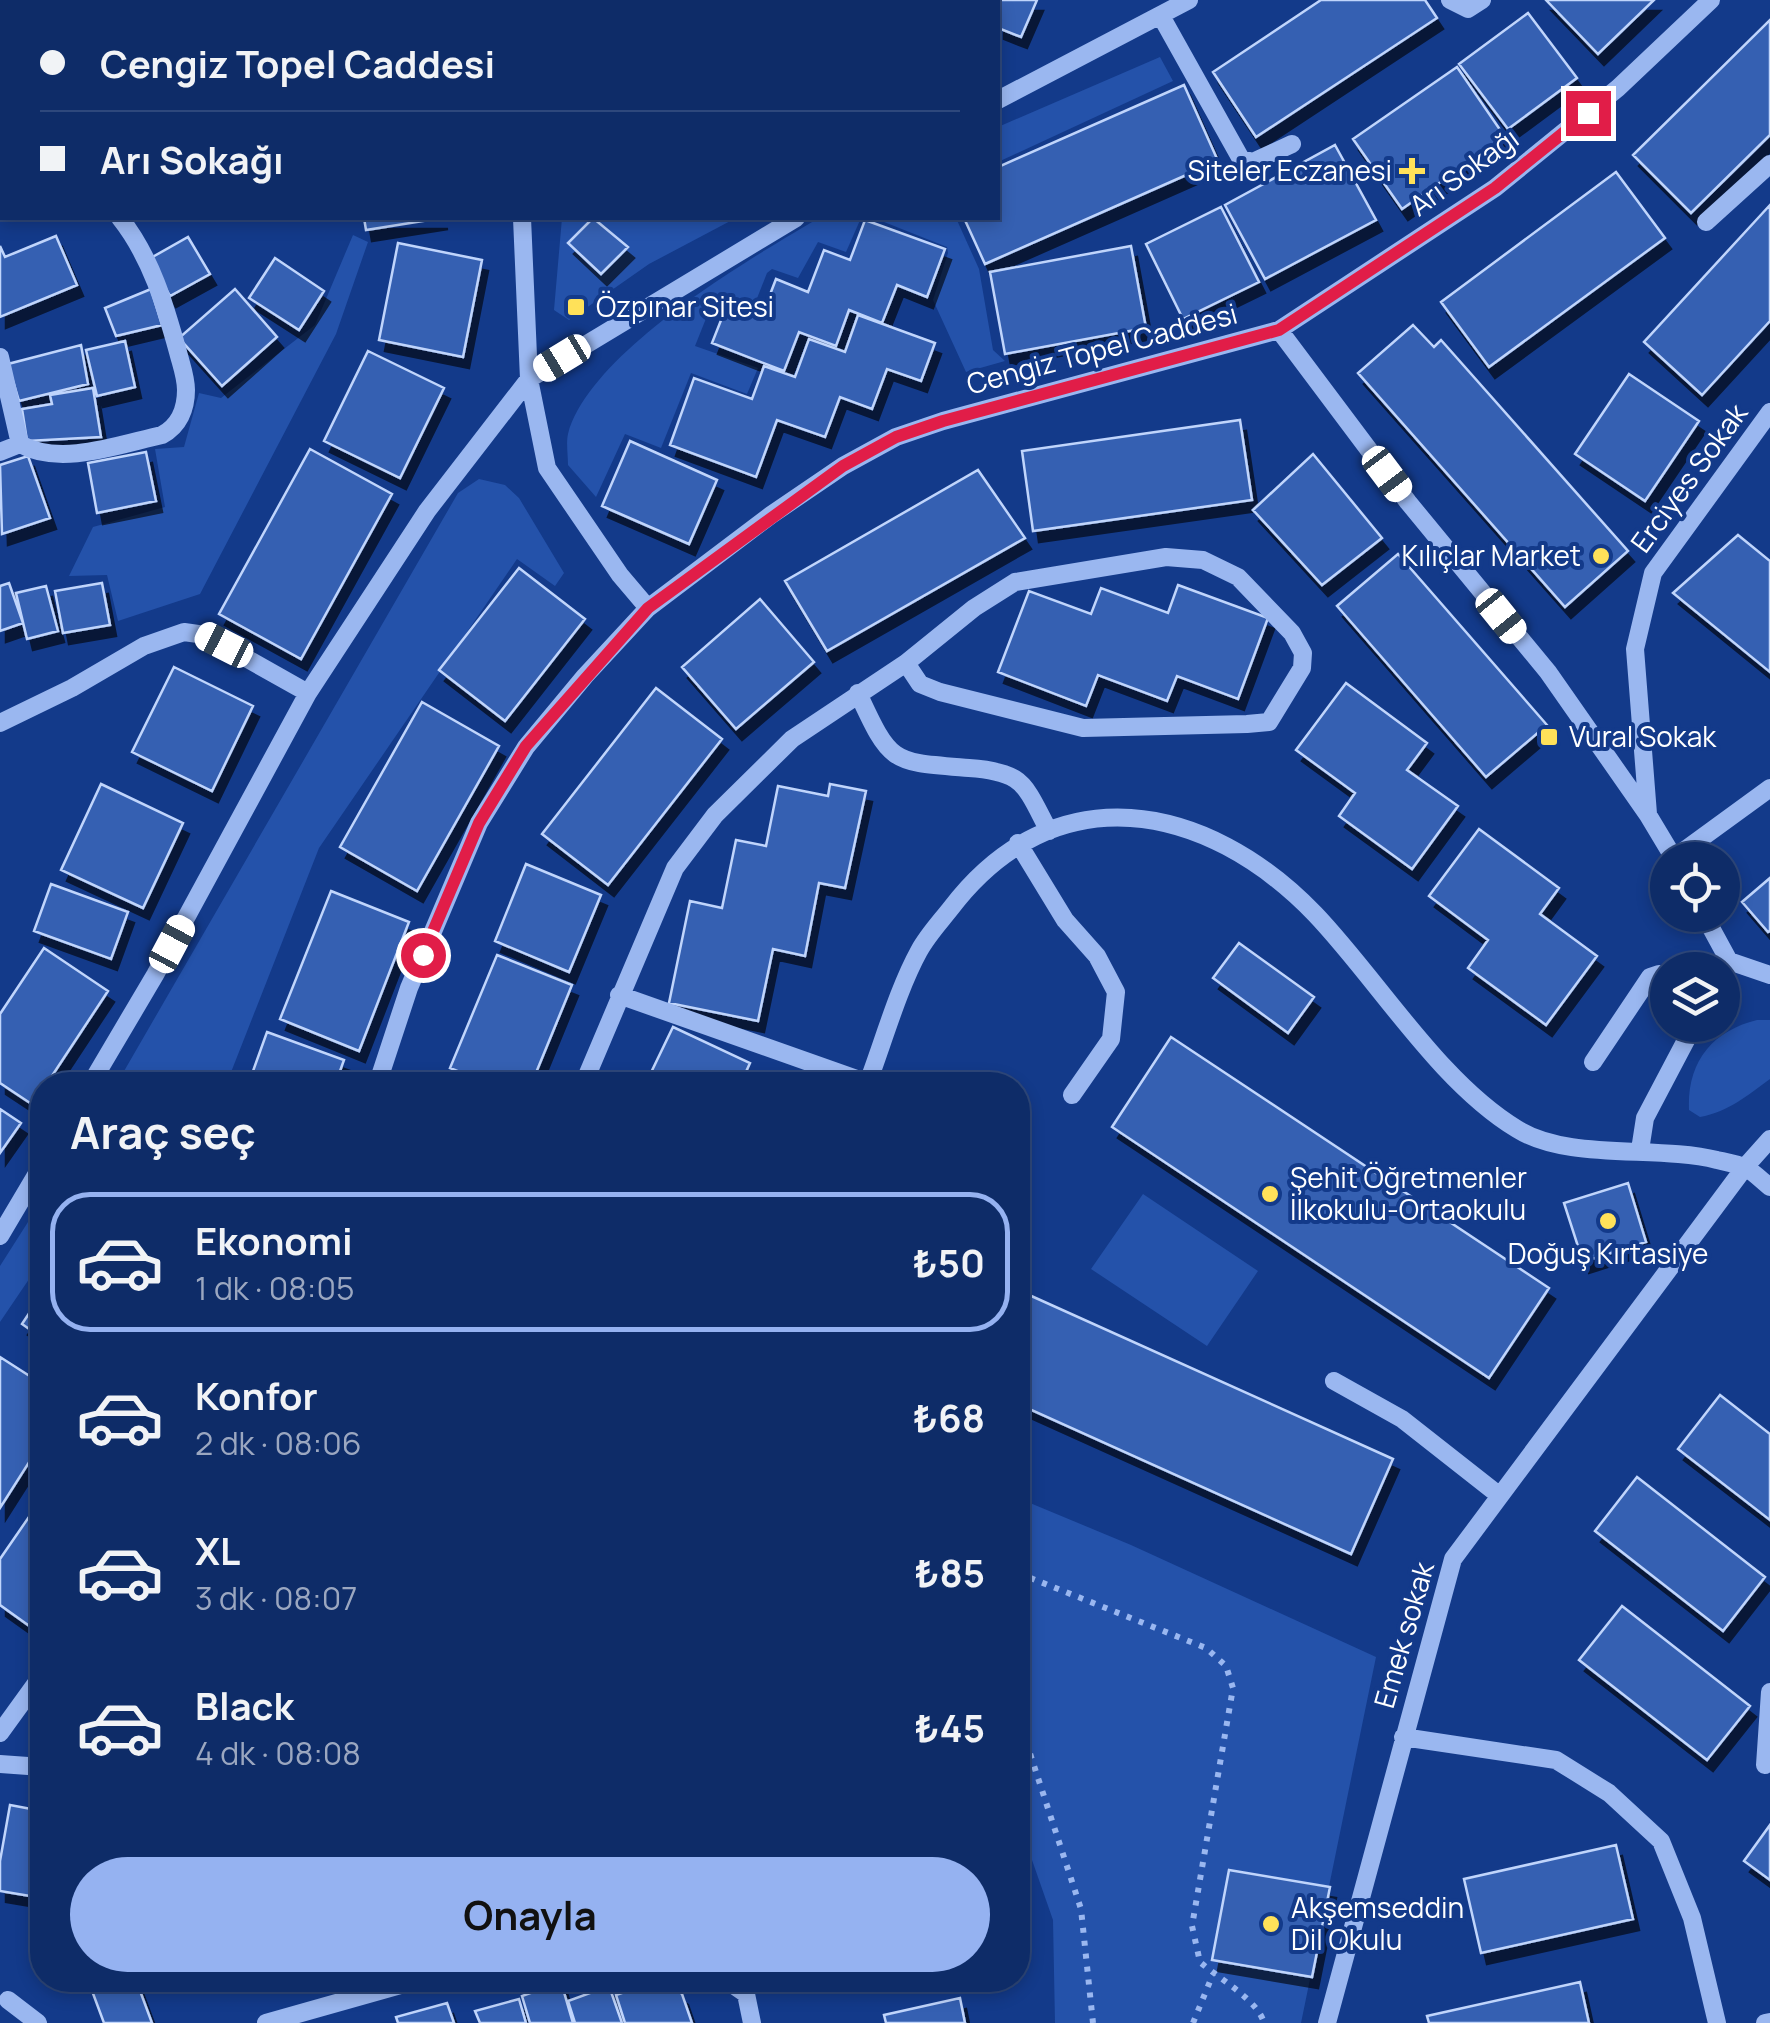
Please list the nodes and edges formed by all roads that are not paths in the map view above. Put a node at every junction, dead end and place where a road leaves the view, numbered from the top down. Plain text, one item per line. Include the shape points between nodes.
1 (1189, 0) edge
2 (1450, 0) edge
3 (1482, 0) edge
4 (1711, 0) edge
5 (1161, 16) junction
6 (1000, 99) edge
7 (1292, 144) dead end
8 (1770, 164) edge
9 (121, 220) edge
10 (522, 220) edge
11 (793, 220) edge
12 (1706, 222) dead end
13 (1279, 330) junction
14 (0, 358) edge
15 (529, 379) junction
16 (1770, 412) edge
17 (20, 444) junction
18 (0, 452) edge
19 (648, 608) junction
20 (906, 663) junction
21 (858, 692) junction
22 (308, 693) junction
23 (0, 723) edge
24 (1770, 788) edge
25 (1648, 815) junction
26 (1049, 831) junction
27 (1665, 842) edge
28 (1698, 842) edge
29 (1018, 843) junction
30 (1740, 969) edge
31 (1770, 975) edge
32 (1650, 976) edge
33 (619, 996) junction
34 (1685, 1042) edge
35 (1592, 1062) dead end
36 (98, 1072) edge
37 (381, 1072) edge
38 (589, 1072) edge
39 (833, 1072) edge
40 (872, 1072) edge
41 (1072, 1095) dead end
42 (1770, 1139) edge
43 (1640, 1150) junction
44 (1745, 1167) junction
45 (30, 1186) edge
46 (1770, 1187) edge
47 (0, 1236) edge
48 (1334, 1381) dead end
49 (1500, 1496) junction
50 (30, 1692) edge
51 (1770, 1692) edge
52 (0, 1733) edge
53 (1404, 1737) junction
54 (0, 1764) edge
55 (1765, 1764) dead end
56 (30, 1766) edge
57 (376, 1992) edge
58 (743, 1992) edge
59 (8, 2000) dead end
60 (38, 2023) edge
61 (266, 2023) edge
62 (752, 2023) edge
63 (1327, 2023) edge
64 (1716, 2023) edge

1 - 5 street
2 - 3 street via 1468,10
4 - 13 street, Arı Sokağı via 1618,88 1495,188
5 - 6 street
5 - 7 street via 1241,158 1253,162
8 - 12 street
9 - 17 street via 167,309 187,386 180,417 162,434 75,453 34,452
10 - 15 street
11 - 15 street
13 - 19 street, Cengiz Topel Caddesi via 896,437 771,515
13 - 25 street, Cengiz Topel Caddesi via 1548,672
14 - 17 street
15 - 19 street via 547,468
15 - 22 street via 427,511
16 - 25 street, Erciyes Sokak via 1653,572 1635,649
17 - 18 street
19 - 37 street, Cengiz Topel Caddesi via 526,746 479,823
20 - 20 street via 1016,582 1166,558 1203,560 1238,576 1303,653 1302,668 1269,722 1247,724 1083,728 940,692 920,684
20 - 21 street
21 - 26 street via 896,758 1012,777
21 - 33 street via 792,739 715,815 675,868
22 - 23 street via 205,635 184,632 144,646
22 - 36 street
24 - 28 street
25 - 27 street, Cengiz Topel Caddesi
26 - 29 street
26 - 43 street via 1116,816 1201,832 1256,863 1314,913 1426,1045 1519,1131 1566,1147
29 - 40 street via 976,876 919,950
29 - 41 street via 1116,992 1111,1039
30 - 31 street
32 - 35 street
33 - 38 street
33 - 39 street
34 - 43 street via 1645,1118
42 - 44 street, Emek sokak
43 - 44 street
44 - 46 street
44 - 49 street, Emek sokak
45 - 47 street
48 - 49 street via 1402,1418
49 - 53 street, Emek sokak via 1453,1560
50 - 52 street
51 - 55 street
53 - 63 street, Emek sokak
53 - 64 street via 1556,1760 1610,1792 1660,1841 1692,1918
54 - 56 street
57 - 61 street
58 - 62 street
59 - 60 street

